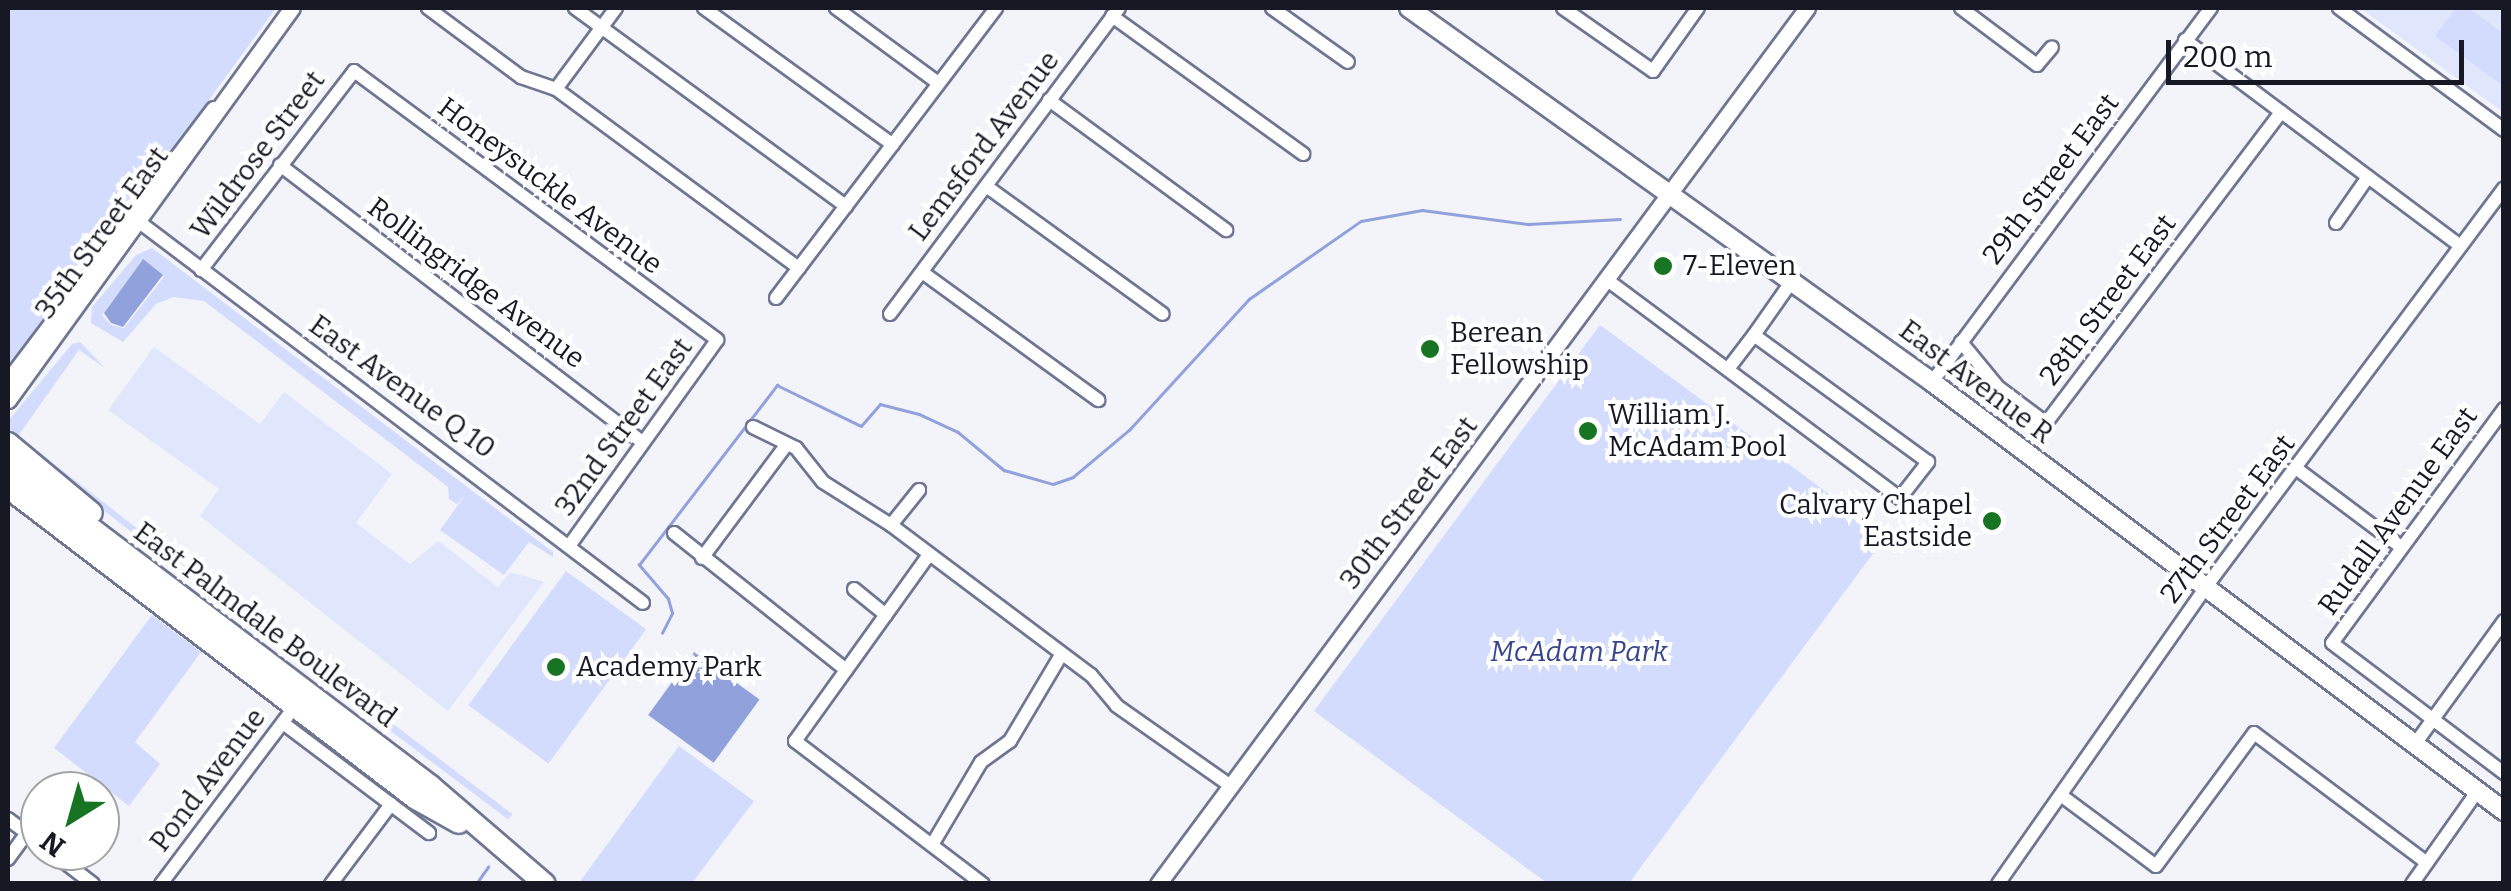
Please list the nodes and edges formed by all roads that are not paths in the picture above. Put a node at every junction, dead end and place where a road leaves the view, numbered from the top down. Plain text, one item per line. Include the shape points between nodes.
1 (292, 8) edge
2 (428, 8) edge
3 (575, 8) edge
4 (616, 8) edge
5 (704, 8) edge
6 (836, 8) edge
7 (1272, 8) edge
8 (1409, 8) edge
9 (1563, 8) edge
10 (1698, 8) edge
11 (1808, 8) edge
12 (1961, 8) edge
13 (2211, 8) edge
14 (2339, 8) edge
15 (991, 9) edge
16 (1115, 12) edge
17 (602, 27) junction
18 (2185, 40) junction
19 (2052, 47) dead end
20 (1348, 62) dead end
21 (354, 71) joint
22 (938, 82) junction
23 (556, 90) junction
24 (1048, 100) junction
25 (2281, 112) junction
26 (2504, 130) edge
27 (893, 145) junction
28 (1303, 154) dead end
29 (280, 166) junction
30 (2368, 177) junction
31 (986, 186) junction
32 (2504, 188) edge
33 (1670, 192) junction
34 (846, 206) junction
35 (135, 219) junction
36 (2336, 222) dead end
37 (1226, 230) dead end
38 (106, 246) junction
39 (2460, 246) junction
40 (798, 268) junction
41 (202, 270) junction
42 (922, 272) junction
43 (1606, 279) junction
44 (1792, 281) junction
45 (776, 298) dead end
46 (890, 314) dead end
47 (1163, 314) dead end
48 (70, 318) junction
49 (1754, 335) junction
50 (716, 340) joint
51 (1961, 342) junction
52 (1728, 369) junction
53 (8, 381) edge
54 (1932, 382) junction
55 (8, 400) edge
56 (1098, 400) dead end
57 (2504, 409) edge
58 (754, 427) dead end
59 (641, 441) junction
60 (8, 443) edge
61 (787, 444) junction
62 (8, 465) edge
63 (2297, 469) junction
64 (8, 488) edge
65 (919, 490) dead end
66 (891, 525) junction
67 (674, 533) dead end
68 (571, 543) junction
69 (2401, 547) junction
70 (928, 556) junction
71 (702, 558) junction
72 (2205, 588) junction
73 (172, 590) junction
74 (854, 590) dead end
75 (643, 602) dead end
76 (886, 614) junction
77 (2504, 621) edge
78 (1061, 654) junction
79 (846, 670) junction
80 (313, 682) dead end
81 (289, 714) junction
82 (2433, 719) junction
83 (2414, 744) junction
84 (2504, 773) edge
85 (426, 782) junction
86 (1231, 786) junction
87 (2478, 792) junction
88 (2062, 796) junction
89 (391, 804) junction
90 (2504, 811) edge
91 (429, 833) dead end
92 (482, 836) junction
93 (932, 846) junction
94 (2427, 862) junction
95 (161, 884) edge
96 (331, 884) edge
97 (545, 884) edge
98 (984, 884) edge
99 (1158, 884) edge
100 (1998, 884) edge
101 (2412, 884) edge

1 - 35 street, 35th Street East
2 - 23 street via 521,77
3 - 17 street
4 - 17 street
5 - 27 street
6 - 22 street
7 - 20 street
8 - 33 main road, East Avenue R
9 - 10 street via 1652,71
11 - 33 street, 30th Street East
12 - 19 street via 2037,65
13 - 18 street, 29th Street East
14 - 26 street
15 - 22 street
16 - 24 street, Lemsford Avenue
16 - 28 street
17 - 23 street
17 - 34 street
18 - 25 street
18 - 51 street, 29th Street East
21 - 29 street, Wildrose Street
21 - 50 street, Honeysuckle Avenue
22 - 27 street
23 - 40 street
24 - 31 street, Lemsford Avenue
24 - 37 street
25 - 30 street
25 - 51 street, 28th Street East via 2046,423 1998,387
27 - 34 street
29 - 41 street, Wildrose Street
29 - 59 street, Rollingridge Avenue
30 - 36 street
30 - 39 street
31 - 42 street, Lemsford Avenue
31 - 47 street
32 - 39 street, 27th Street East
33 - 43 street, 30th Street East
33 - 44 main road, East Avenue R
34 - 40 street
35 - 38 street, 35th Street East
35 - 41 street, East Avenue Q 10
35 - 48 street, 35th Street East
38 - 48 street via 67,309
38 - 53 street, 35th Street East
39 - 63 street, 27th Street East
40 - 45 street
41 - 68 street, East Avenue Q 10
42 - 46 street, Lemsford Avenue
42 - 56 street
43 - 52 street
43 - 86 street, 30th Street East
44 - 49 street
44 - 54 main road, East Avenue R
48 - 55 street, 35th Street East
49 - 52 street
49 - 52 street via 1928,462 1900,498
50 - 59 street, 32nd Street East
51 - 54 street, 29th Street East
54 - 72 main road, East Avenue R
57 - 69 street, Rudall Avenue East
58 - 61 street
59 - 68 street, 32nd Street East
60 - 73 highway via 158,568
61 - 66 street via 823,482
61 - 71 street
62 - 73 highway, East Palmdale Boulevard
63 - 69 street
63 - 72 street, 27th Street East
64 - 81 highway, East Palmdale Boulevard
65 - 66 street
66 - 70 street
67 - 71 street
68 - 75 street, East Avenue Q 10
69 - 82 street, Rudall Avenue East via 2332,643
70 - 76 street
70 - 78 street
71 - 79 street
72 - 83 main road, East Avenue R
72 - 88 street, 27th Street East
73 - 85 highway, East Palmdale Boulevard
74 - 76 street
76 - 79 street
77 - 82 street
78 - 86 street via 1118,706
78 - 93 street via 1010,741 981,762
79 - 93 street via 795,740
80 - 85 highway via 398,746
81 - 89 street
81 - 92 highway, East Palmdale Boulevard
81 - 95 street, Pond Avenue
82 - 83 street
82 - 84 street
83 - 87 main road, East Avenue R
85 - 92 highway, East Palmdale Boulevard
86 - 99 street, 30th Street East
87 - 90 main road, East Avenue R
87 - 94 street
88 - 94 street via 2156,866 2254,733
88 - 100 street, 27th Street East
89 - 91 street
89 - 96 street
92 - 97 highway, East Palmdale Boulevard
93 - 98 street
94 - 101 street

